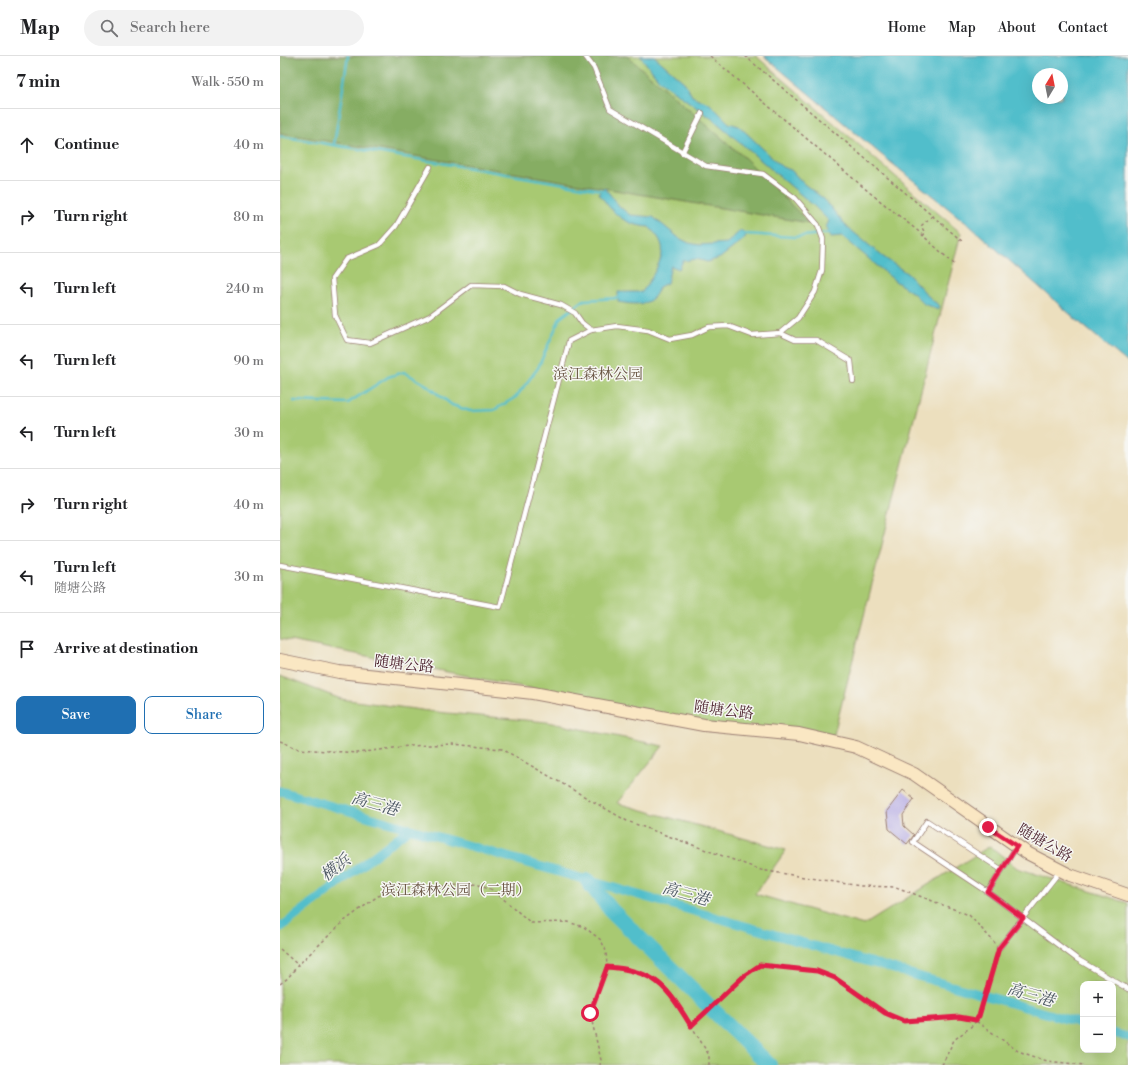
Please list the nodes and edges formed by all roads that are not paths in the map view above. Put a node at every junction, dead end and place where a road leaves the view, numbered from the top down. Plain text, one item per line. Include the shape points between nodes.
1 (585, 56) edge
2 (702, 113) dead end
3 (682, 152) junction
4 (430, 167) dead end
5 (591, 330) junction
6 (780, 333) junction
7 (853, 381) dead end
8 (280, 565) edge
9 (280, 660) edge
10 (1017, 846) junction
11 (1002, 870) junction
12 (1061, 870) junction
13 (988, 892) junction
14 (1128, 895) edge
15 (1023, 918) junction
16 (999, 948) road end
17 (1128, 989) edge

1 - 3 lane via 594,68 610,109
2 - 3 lane
3 - 6 lane via 706,166 763,174 796,198 818,225 823,239 822,270 815,292 798,318
4 - 5 lane via 396,226 379,245 346,259 332,279 336,315 347,340 370,343 430,316 471,285 504,286 520,294 561,305 575,313
5 - 6 lane via 617,326 648,330 670,339 692,335 709,327 728,326 752,335
5 - 8 lane via 569,341 500,607
6 - 7 lane via 795,340 816,340 851,361
9 - 10 street, 随塘公路 via 339,672 533,693 704,725 799,734 856,747 914,774
10 - 11 lane
10 - 12 street, 随塘公路
11 - 13 lane
11 - 13 lane via 927,821 913,842
12 - 14 street, 随塘公路
12 - 15 lane
13 - 15 lane
15 - 16 lane
15 - 17 lane via 1077,959

